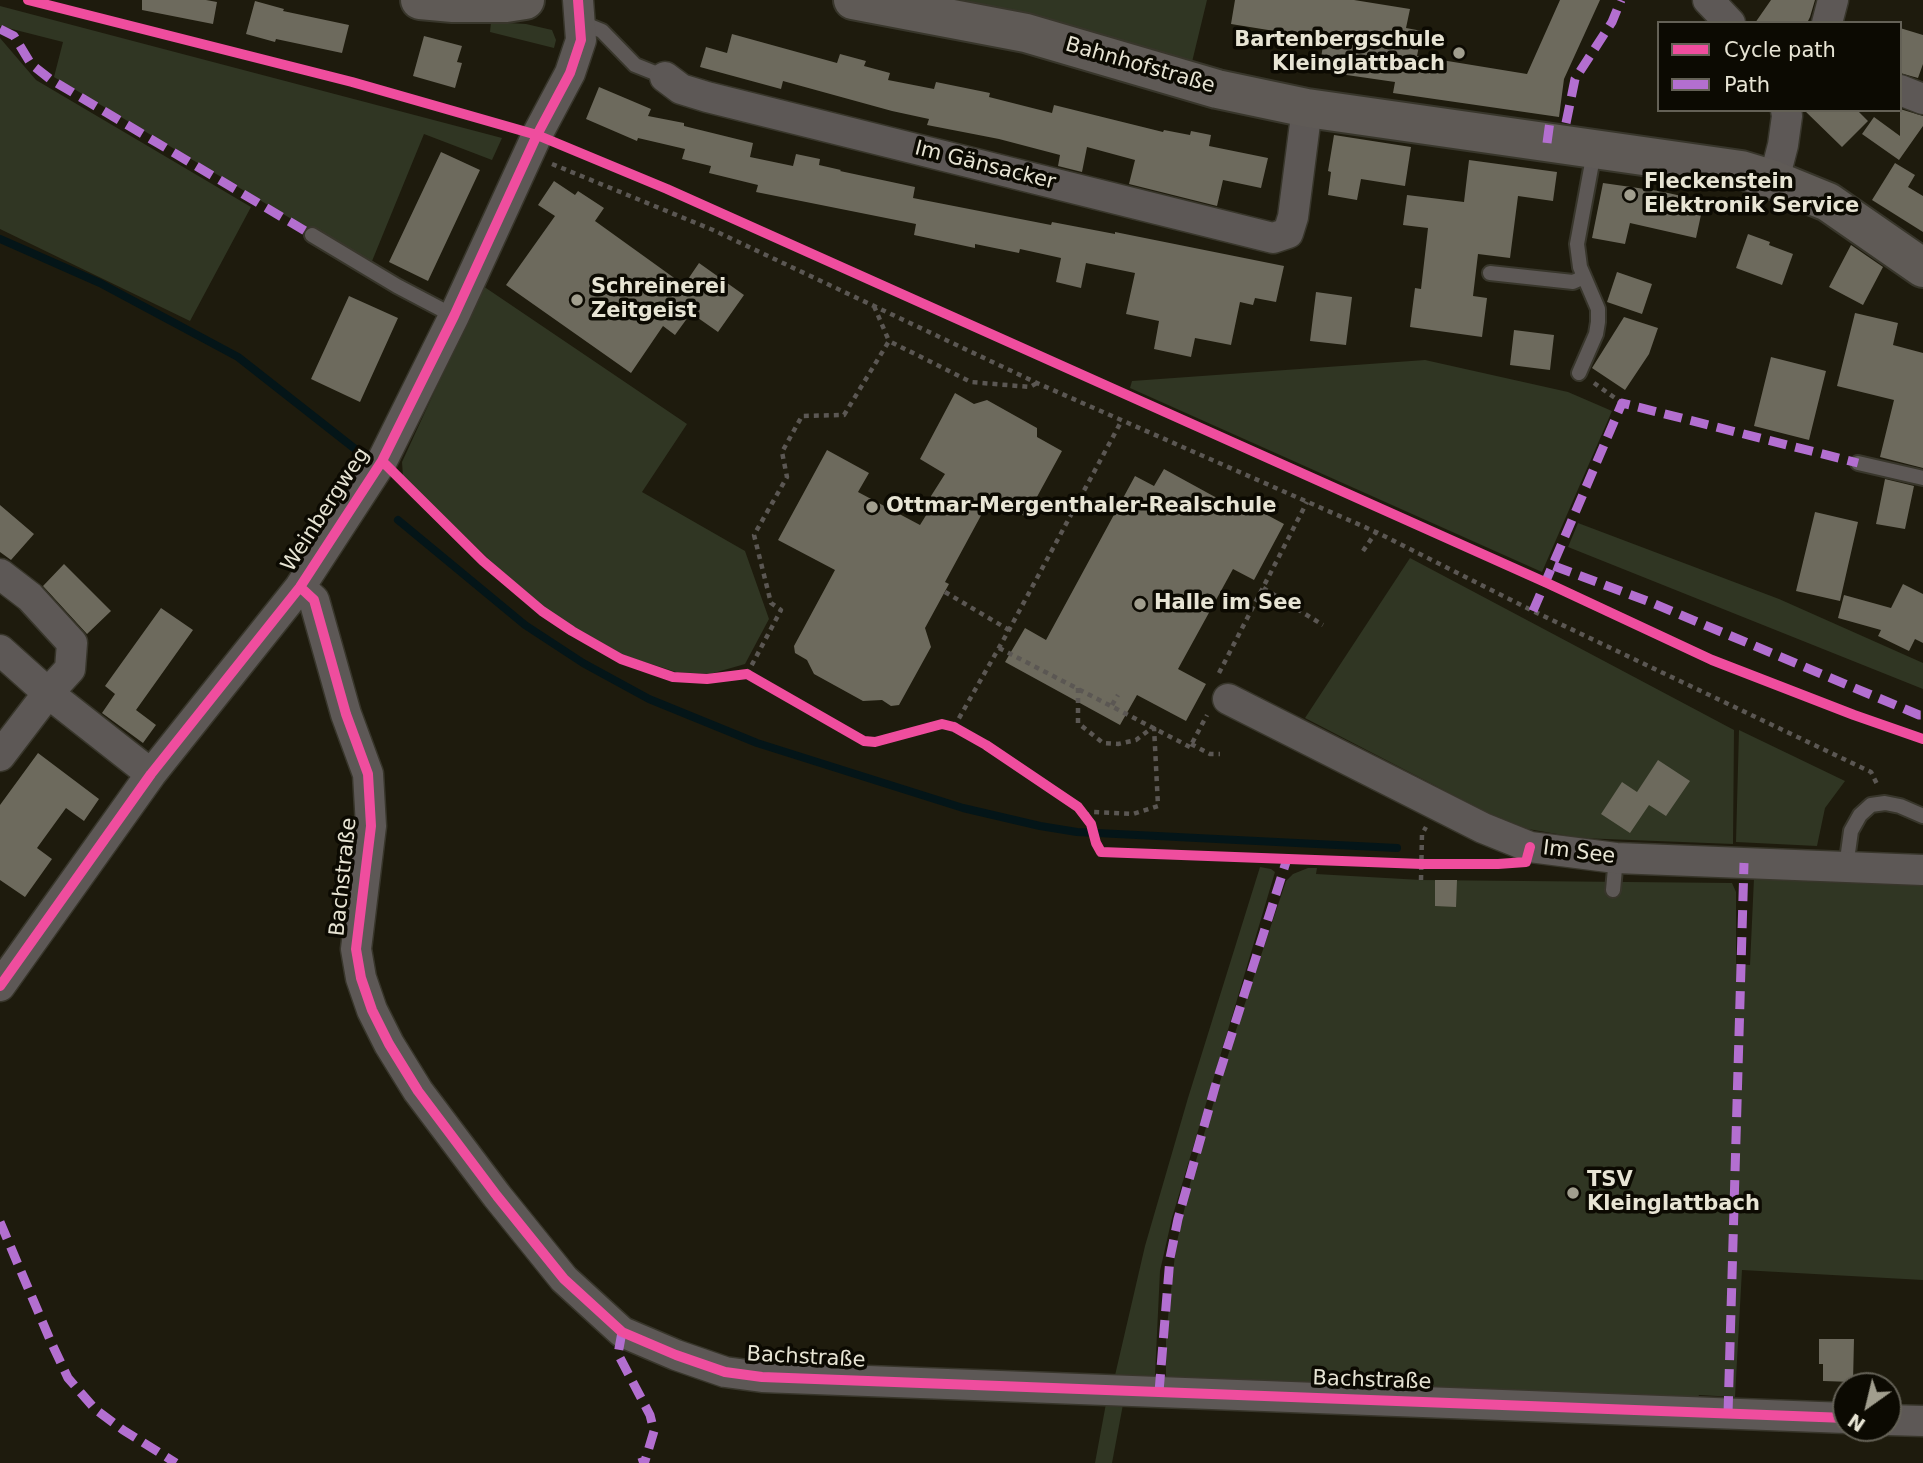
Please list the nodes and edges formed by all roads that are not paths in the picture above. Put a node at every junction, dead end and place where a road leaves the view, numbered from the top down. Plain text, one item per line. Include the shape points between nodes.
1 (420, 0) edge
2 (525, 0) edge
3 (853, 0) edge
4 (1708, 0) edge
5 (1833, 0) edge
6 (578, 11) edge
7 (1728, 21) edge
8 (1828, 21) edge
9 (665, 77) joint
10 (1902, 91) edge
11 (1923, 99) edge
12 (1307, 108) junction
13 (1786, 112) edge
14 (1594, 149) junction
15 (1774, 180) junction
16 (312, 235) dead end
17 (1923, 268) edge
18 (1490, 273) dead end
19 (1584, 277) junction
20 (454, 316) junction
21 (1585, 377) road end
22 (1858, 463) dead end
23 (1923, 478) edge
24 (0, 574) edge
25 (300, 587) junction
26 (0, 650) edge
27 (48, 694) junction
28 (1223, 697) road end
29 (0, 756) edge
30 (151, 774) junction
31 (1923, 816) edge
32 (1616, 858) junction
33 (1846, 867) junction
34 (1923, 870) edge
35 (1613, 890) dead end
36 (0, 986) edge
37 (1832, 1417) edge
38 (1902, 1420) edge
39 (1923, 1421) edge

1 - 2 main road
3 - 12 main road, Bahnhofstraße via 1026,33 1217,89
4 - 7 street
5 - 8 street
6 - 9 lane, Im Gänsacker via 635,65
6 - 20 street, Weinbergweg via 581,40 570,73
9 - 12 street, Im Gänsacker via 681,89 707,97 1273,238 1288,233 1293,218
10 - 11 street
12 - 14 main road, Bahnhofstraße
13 - 15 street
14 - 15 main road, Bahnhofstraße via 1741,170
14 - 19 lane via 1577,244
15 - 17 main road, Bahnhofstraße via 1828,202
16 - 20 lane
18 - 19 lane via 1573,282
19 - 21 lane via 1598,309
20 - 25 street, Weinbergweg via 382,461
22 - 23 lane
24 - 27 street via 30,597 72,643 69,669
25 - 30 street, Weinbergweg
25 - 37 street, Bachstraße via 314,600 368,774 371,826 356,949 372,1010 418,1091 496,1196 564,1279 622,1332 725,1372 762,1377
26 - 27 street
27 - 29 street
27 - 30 street
28 - 32 street, Im See via 1483,828 1530,847
30 - 36 street, Weinbergweg
31 - 33 lane via 1900,806 1871,805 1851,831
32 - 33 street, Im See
32 - 35 lane
33 - 34 street, Im See
38 - 39 street

